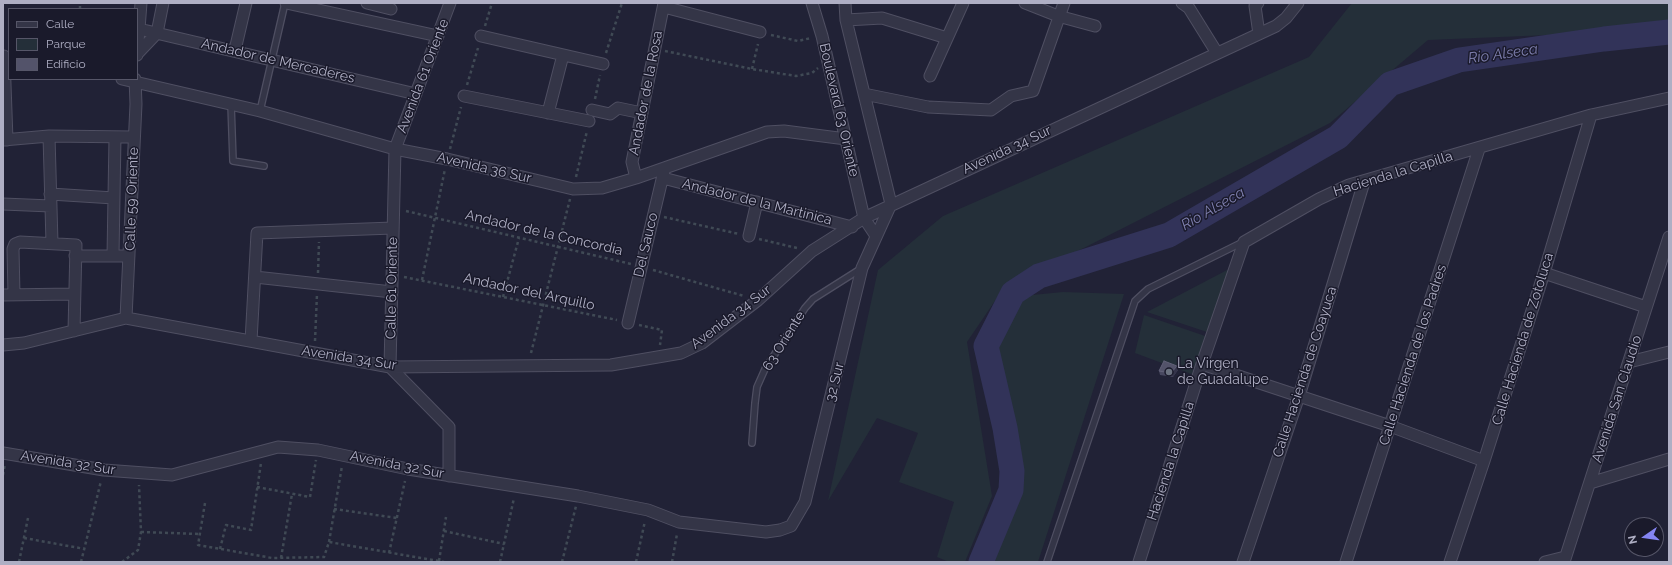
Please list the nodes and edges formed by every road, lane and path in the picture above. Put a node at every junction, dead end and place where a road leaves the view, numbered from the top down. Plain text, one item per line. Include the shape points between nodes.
1 (141, 3) edge
2 (163, 3) edge
3 (246, 3) edge
4 (286, 3) edge
5 (367, 3) edge
6 (450, 3) edge
7 (492, 3) edge
8 (812, 3) edge
9 (845, 3) edge
10 (962, 3) edge
11 (1025, 3) edge
12 (1064, 3) edge
13 (1182, 3) edge
14 (1258, 3) edge
15 (1298, 3) edge
16 (664, 5) edge
17 (317, 6) edge
18 (392, 6) edge
19 (1058, 16) junction
20 (846, 20) junction
21 (386, 25) junction
22 (1095, 26) dead end
23 (139, 29) junction
24 (760, 32) junction
25 (157, 33) junction
26 (1259, 34) junction
27 (438, 36) junction
28 (482, 36) junction
29 (822, 36) junction
30 (947, 38) junction
31 (138, 42) edge
32 (655, 49) junction
33 (236, 50) junction
34 (1217, 53) junction
35 (138, 54) edge
36 (563, 55) junction
37 (5, 57) edge
38 (272, 59) junction
39 (828, 61) junction
40 (603, 64) dead end
41 (752, 69) junction
42 (930, 76) dead end
43 (135, 80) edge
44 (4, 90) edge
45 (416, 94) junction
46 (864, 94) junction
47 (464, 96) junction
48 (1669, 98) edge
49 (231, 104) junction
50 (260, 112) junction
51 (548, 113) junction
52 (642, 113) junction
53 (1591, 115) junction
54 (49, 136) junction
55 (115, 137) junction
56 (134, 137) junction
57 (846, 138) junction
58 (5, 140) edge
59 (395, 149) junction
60 (1479, 149) junction
61 (447, 159) junction
62 (264, 166) dead end
63 (664, 173) junction
64 (636, 178) junction
65 (1364, 182) junction
66 (50, 194) junction
67 (114, 198) junction
68 (757, 202) junction
69 (3, 204) edge
70 (891, 204) junction
71 (51, 206) junction
72 (394, 208) junction
73 (654, 215) junction
74 (434, 218) junction
75 (864, 218) junction
76 (852, 227) junction
77 (393, 228) junction
78 (320, 230) junction
79 (749, 236) junction
80 (876, 236) junction
81 (1669, 236) edge
82 (519, 238) junction
83 (1244, 242) junction
84 (52, 243) junction
85 (75, 251) junction
86 (812, 251) junction
87 (1666, 253) edge
88 (113, 256) junction
89 (130, 256) junction
90 (641, 266) junction
91 (862, 268) junction
92 (1544, 273) junction
93 (392, 274) junction
94 (254, 277) junction
95 (422, 280) junction
96 (8, 281) edge
97 (317, 289) junction
98 (392, 292) junction
99 (73, 294) junction
100 (8, 295) edge
101 (503, 297) junction
102 (758, 300) junction
103 (1646, 307) junction
104 (126, 318) junction
105 (628, 323) junction
106 (662, 330) dead end
107 (74, 331) junction
108 (251, 341) junction
109 (3, 345) edge
110 (1669, 352) edge
111 (314, 353) junction
112 (1629, 362) junction
113 (1202, 364) junction
114 (390, 367) junction
115 (1299, 396) junction
116 (1390, 426) junction
117 (752, 443) dead end
118 (263, 450) junction
119 (318, 450) junction
120 (3, 452) edge
121 (343, 455) junction
122 (1669, 458) edge
123 (1484, 461) junction
124 (408, 469) junction
125 (104, 470) junction
126 (138, 474) junction
127 (449, 476) junction
128 (1590, 483) junction
129 (257, 487) junction
130 (516, 487) junction
131 (292, 494) junction
132 (578, 496) junction
133 (205, 503) dead end
134 (334, 509) junction
135 (648, 510) junction
136 (446, 517) dead end
137 (28, 518) dead end
138 (397, 518) junction
139 (679, 522) junction
140 (791, 526) joint
141 (444, 531) junction
142 (141, 532) junction
143 (200, 534) junction
144 (24, 538) junction
145 (328, 542) junction
146 (504, 544) junction
147 (85, 549) junction
148 (220, 549) junction
149 (389, 553) junction
150 (281, 558) junction
151 (1565, 560) edge
152 (439, 561) edge
153 (19, 562) edge
154 (81, 562) edge
155 (122, 562) edge
156 (444, 562) edge
157 (500, 562) edge
158 (562, 562) edge
159 (636, 562) edge
160 (672, 562) edge
161 (1047, 562) edge
162 (1139, 562) edge
163 (1242, 562) edge
164 (1346, 562) edge
165 (1450, 562) edge
166 (1545, 562) edge

1 - 23 street
2 - 25 street
3 - 33 street
4 - 17 street
4 - 38 lane
5 - 18 street
6 - 27 street, Avenida 61 Oriente
7 - 28 path
8 - 29 street, Boulevard 63 Oriente
9 - 20 street, Boulevard 63 Oriente
10 - 30 street
11 - 19 street
12 - 19 street
13 - 34 street via 1189,8
14 - 26 street via 1255,6
15 - 26 street, Avenida 34 Sur via 1276,26
16 - 24 street
16 - 32 street, Andador de la Rosa
17 - 21 street
18 - 21 street
19 - 22 street
19 - 46 street via 1033,91 1011,96 991,110 928,106
20 - 30 street via 882,18
20 - 46 street, Boulevard 63 Oriente
21 - 27 street
23 - 25 street, Andador de Mercaderes
23 - 31 street
24 - 29 path via 798,41
24 - 41 path
25 - 33 street, Andador de Mercaderes
25 - 35 street
26 - 34 street, Avenida 34 Sur
27 - 45 street, Avenida 61 Oriente
28 - 36 street
28 - 47 path
29 - 39 street, Boulevard 63 Oriente
30 - 42 street
32 - 41 path
32 - 52 street, Andador de la Rosa
33 - 38 street, Andador de Mercaderes
34 - 70 street, Avenida 34 Sur
36 - 40 street
36 - 51 street
37 - 44 street
38 - 45 street, Andador de Mercaderes
38 - 50 lane
39 - 41 path via 812,73 796,76
39 - 57 street, Boulevard 63 Oriente
43 - 49 street, Avenida 36 Sur
43 - 56 street, Calle 59 Oriente
44 - 58 street
45 - 59 street, Avenida 61 Oriente
46 - 70 street, Boulevard 63 Oriente
47 - 51 street
47 - 61 path
48 - 53 street, Hacienda la Capilla
49 - 50 street, Avenida 36 Sur
49 - 62 lane via 233,160
50 - 59 street, Avenida 36 Sur
51 - 52 street via 591,116 610,114 618,108
52 - 64 street, Andador de la Rosa via 632,162
53 - 60 street, Hacienda la Capilla
53 - 92 street, Calle Hacienda de Zotoluca
54 - 55 street
54 - 58 street
54 - 66 street
55 - 56 street
55 - 67 street
56 - 89 street, Calle 59 Oriente
57 - 63 street, Avenida 36 Sur via 784,131 768,132
57 - 75 street, Boulevard 63 Oriente
59 - 61 street, Avenida 36 Sur
59 - 72 street, Calle 61 Oriente
60 - 65 street, Hacienda la Capilla
60 - 116 street, Calle Hacienda de los Padres
61 - 64 street, Avenida 36 Sur via 573,189 602,188
61 - 74 path
63 - 64 street, Avenida 36 Sur
63 - 68 street, Andador de la Martinica
63 - 73 street, Del Sauco
65 - 83 street, Hacienda la Capilla via 1332,192
65 - 115 street, Calle Hacienda de Coayuca
66 - 67 street
66 - 71 street
67 - 88 street
68 - 76 street, Andador de la Martinica
68 - 79 street
69 - 71 street
70 - 75 street, Avenida 34 Sur
70 - 80 street, 32 Sur
71 - 84 street
72 - 74 path, Andador de la Concordia
72 - 77 street, Calle 61 Oriente
73 - 79 path
73 - 90 street, Del Sauco
74 - 82 path, Andador de la Concordia
74 - 95 path
75 - 76 street, Avenida 34 Sur
75 - 80 street
76 - 86 street, Avenida 34 Sur
77 - 78 street
77 - 93 street, Calle 61 Oriente
78 - 94 street via 257,232
78 - 97 path
79 - 86 path
80 - 91 street, 32 Sur
81 - 87 street, Avenida San Claudio
82 - 90 path, Andador de la Concordia
82 - 101 path
83 - 113 street, Hacienda la Capilla
83 - 161 lane via 1148,289 1135,301
84 - 85 street
84 - 96 street via 15,244
85 - 88 street
85 - 99 street
86 - 102 street, Avenida 34 Sur
87 - 103 street, Avenida San Claudio
88 - 89 street
89 - 104 street, Calle 59 Oriente
90 - 102 path, Andador de la Concordia
90 - 105 street, Del Sauco
91 - 117 lane, 63 Oriente via 813,299 765,369 757,387 754,403
91 - 140 street, 32 Sur via 805,502
92 - 103 street
92 - 123 street, Calle Hacienda de Zotoluca
93 - 95 path, Andador del Arquillo
93 - 98 street, Calle 61 Oriente
94 - 97 street
94 - 108 street
95 - 101 path, Andador del Arquillo
96 - 100 street
97 - 98 street
97 - 111 path
98 - 114 street, Calle 61 Oriente
99 - 100 street
99 - 107 street
101 - 105 path, Andador del Arquillo
102 - 114 street, Avenida 34 Sur via 702,343 681,353 659,358 611,365
103 - 112 street, Avenida San Claudio
104 - 107 street, Avenida 34 Sur
104 - 108 street, Avenida 34 Sur
105 - 106 path, Andador del Arquillo
107 - 109 street, Avenida 34 Sur via 24,343
108 - 111 street, Avenida 34 Sur
110 - 112 street
111 - 114 street, Avenida 34 Sur
112 - 128 street, Avenida San Claudio
113 - 115 street
113 - 162 street, Hacienda la Capilla
114 - 127 street via 448,427
115 - 116 street
115 - 163 street, Calle Hacienda de Coayuca
116 - 123 street
116 - 164 street, Calle Hacienda de los Padres
118 - 119 street, Avenida 32 Sur via 278,447
118 - 126 street, Avenida 32 Sur via 172,476
118 - 129 path
119 - 121 street, Avenida 32 Sur
119 - 131 path via 310,497
120 - 125 street, Avenida 32 Sur
121 - 124 street, Avenida 32 Sur
121 - 134 path
122 - 128 street
123 - 165 street, Calle Hacienda de Zotoluca
124 - 127 street, Avenida 32 Sur
124 - 138 path
125 - 126 street, Avenida 32 Sur
125 - 147 path
126 - 142 path
127 - 130 street, Avenida 32 Sur
128 - 151 street, Avenida San Claudio
129 - 131 path
129 - 148 path via 251,530 226,525
130 - 132 street, Avenida 32 Sur
130 - 146 path
131 - 150 path
132 - 135 street, Avenida 32 Sur
132 - 158 path
133 - 143 path
134 - 138 path
134 - 145 path
135 - 139 street, Avenida 32 Sur
135 - 159 path
136 - 141 path
137 - 144 path
138 - 149 path
139 - 140 street, Avenida 32 Sur via 766,532
139 - 160 path
141 - 146 path
141 - 152 path
142 - 143 path
142 - 155 path via 138,550
143 - 148 path via 198,546
144 - 147 path
144 - 153 path
145 - 149 path
145 - 150 path via 324,557
146 - 157 path
147 - 154 path
148 - 150 path
149 - 152 path
151 - 166 street
152 - 156 path

